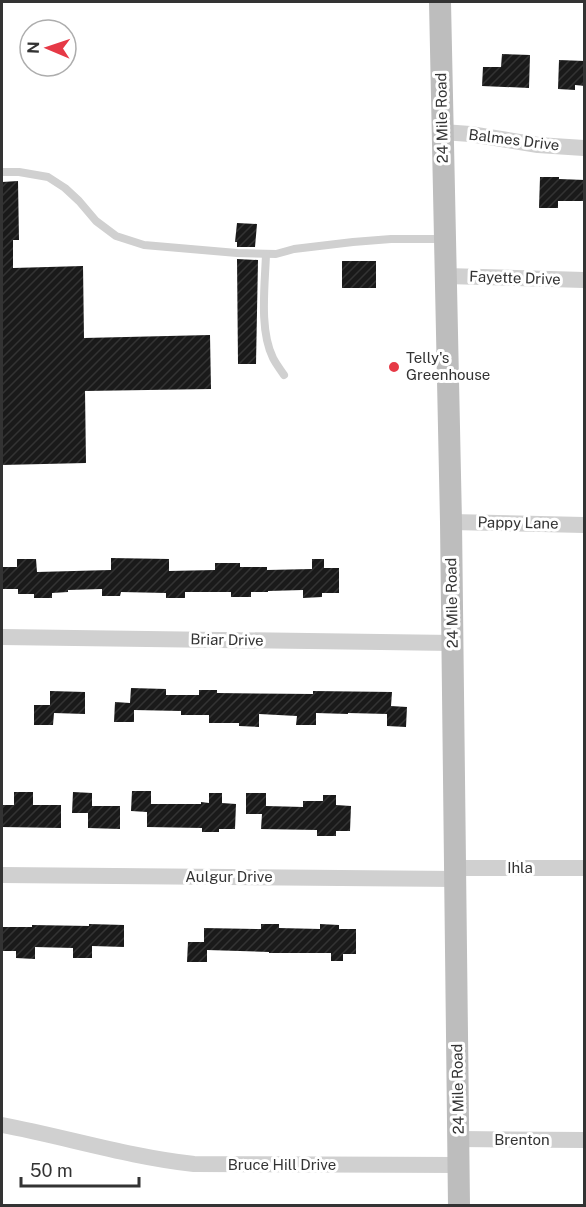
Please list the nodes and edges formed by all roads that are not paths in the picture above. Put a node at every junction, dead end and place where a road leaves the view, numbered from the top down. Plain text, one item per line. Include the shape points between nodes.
1 (440, 2) edge
2 (443, 132) junction
3 (585, 148) edge
4 (2, 172) edge
5 (445, 239) junction
6 (266, 254) junction
7 (446, 276) junction
8 (585, 280) edge
9 (284, 375) dead end
10 (451, 522) junction
11 (585, 525) edge
12 (2, 638) edge
13 (453, 642) junction
14 (585, 868) edge
15 (456, 873) junction
16 (2, 875) edge
17 (2, 1125) edge
18 (459, 1139) junction
19 (585, 1140) edge
20 (459, 1165) junction
21 (459, 1206) edge

1 - 2 street, 24 Mile Road
2 - 3 street, Balmes Drive
2 - 5 street, 24 Mile Road
4 - 6 lane via 48,177 116,236 177,248
5 - 6 lane via 353,242
5 - 7 street, 24 Mile Road
6 - 9 lane via 266,335
7 - 8 street, Fayette Drive
7 - 10 street, 24 Mile Road
10 - 11 street, Pappy Lane
10 - 13 street, 24 Mile Road
12 - 13 street, Briar Drive
13 - 15 street, 24 Mile Road
14 - 15 street, Ihla
15 - 16 street, Aulgur Drive
15 - 18 street, 24 Mile Road
17 - 20 street, Bruce Hill Drive via 130,1155 194,1164
18 - 19 street, Brenton
18 - 20 street, 24 Mile Road
20 - 21 street, 24 Mile Road

